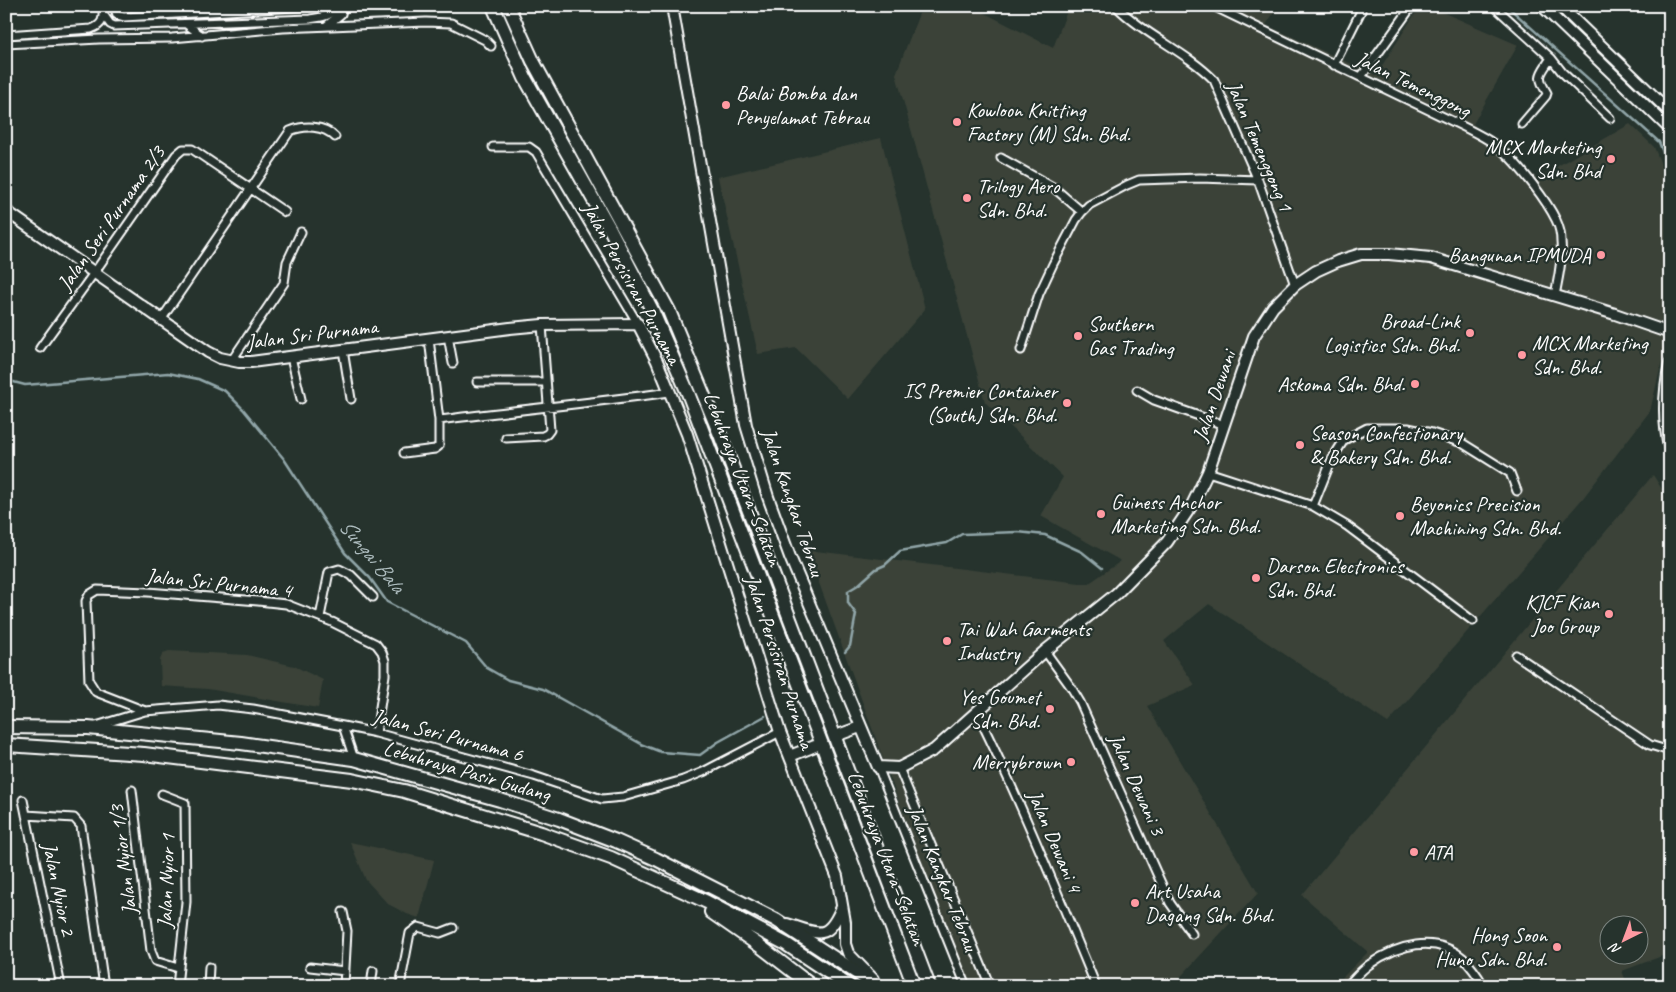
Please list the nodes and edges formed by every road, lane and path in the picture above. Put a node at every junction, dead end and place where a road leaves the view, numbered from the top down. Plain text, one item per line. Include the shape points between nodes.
1 (114, 6) edge
2 (311, 6) edge
3 (338, 6) edge
4 (343, 6) edge
5 (493, 6) edge
6 (672, 6) edge
7 (1116, 6) edge
8 (1213, 6) edge
9 (1412, 6) edge
10 (1494, 6) edge
11 (1542, 6) edge
12 (1560, 6) edge
13 (510, 8) edge
14 (103, 10) edge
15 (1361, 11) dead end
16 (150, 16) junction
17 (186, 24) junction
18 (150, 25) junction
19 (326, 26) junction
20 (6, 34) edge
21 (202, 36) junction
22 (140, 39) junction
23 (6, 44) edge
24 (491, 46) dead end
25 (1551, 58) junction
26 (1334, 65) junction
27 (1361, 77) junction
28 (1670, 112) edge
29 (1610, 118) dead end
30 (1522, 124) dead end
31 (1670, 129) edge
32 (335, 137) dead end
33 (493, 147) dead end
34 (1000, 158) dead end
35 (1258, 180) junction
36 (250, 189) junction
37 (6, 211) edge
38 (285, 212) dead end
39 (1082, 212) junction
40 (301, 232) dead end
41 (94, 273) junction
42 (1295, 285) junction
43 (1555, 296) junction
44 (161, 320) junction
45 (638, 324) junction
46 (542, 325) junction
47 (1670, 333) edge
48 (448, 336) junction
49 (429, 339) junction
50 (40, 348) dead end
51 (343, 350) junction
52 (1021, 350) dead end
53 (291, 357) junction
54 (232, 360) junction
55 (453, 363) dead end
56 (1670, 364) edge
57 (477, 382) dead end
58 (546, 382) junction
59 (1137, 390) dead end
60 (669, 392) junction
61 (301, 399) dead end
62 (351, 399) dead end
63 (548, 406) junction
64 (439, 420) junction
65 (1224, 424) junction
66 (506, 438) dead end
67 (1670, 451) edge
68 (404, 453) dead end
69 (1208, 472) junction
70 (1517, 491) dead end
71 (1313, 506) junction
72 (373, 597) dead end
73 (320, 617) junction
74 (1473, 621) dead end
75 (1045, 652) junction
76 (1516, 655) dead end
77 (96, 692) joint
78 (145, 711) junction
79 (977, 713) junction
80 (343, 726) junction
81 (6, 727) edge
82 (860, 727) junction
83 (88, 728) junction
84 (780, 732) junction
85 (376, 733) junction
86 (842, 734) dead end
87 (6, 745) edge
88 (815, 746) dead end
89 (1670, 752) edge
90 (790, 756) junction
91 (354, 759) junction
92 (878, 767) junction
93 (899, 768) junction
94 (132, 790) dead end
95 (162, 794) dead end
96 (23, 800) dead end
97 (26, 815) junction
98 (689, 894) junction
99 (842, 906) junction
100 (342, 912) dead end
101 (776, 920) junction
102 (453, 928) dead end
103 (1192, 934) dead end
104 (209, 967) dead end
105 (310, 967) dead end
106 (178, 968) junction
107 (345, 971) junction
108 (372, 971) dead end
109 (912, 982) edge
110 (61, 986) edge
111 (104, 986) edge
112 (177, 986) edge
113 (208, 986) edge
114 (344, 986) edge
115 (371, 986) edge
116 (400, 986) edge
117 (812, 986) edge
118 (849, 986) edge
119 (879, 986) edge
120 (929, 986) edge
121 (966, 986) edge
122 (990, 986) edge
123 (1096, 986) edge
124 (1347, 986) edge
125 (1484, 986) edge

1 - 16 street via 117,15 124,17
2 - 16 street
3 - 17 street via 330,14 310,19
4 - 19 street via 341,14
5 - 109 highway, Lebuhraya Utara–Selatan via 525,78 652,310 688,392
6 - 82 street, Jalan Kangkar Tebrau via 746,424 790,557
7 - 35 street, Jalan Temenggong 1 via 1145,30 1202,67 1214,80
8 - 26 street, Jalan Temenggong
9 - 27 street
10 - 25 street
11 - 31 street
12 - 28 street
13 - 120 highway, Lebuhraya Utara–Selatan via 533,60 669,311
14 - 18 street via 105,19 114,26
14 - 20 street via 98,26 90,29
15 - 26 street
16 - 18 street
17 - 18 street
17 - 21 street
18 - 22 street
19 - 21 street
19 - 24 street via 451,23
21 - 22 street
22 - 23 street
25 - 29 street
25 - 30 street via 1540,77 1547,94
26 - 27 street, Jalan Temenggong
27 - 43 street, Jalan Temenggong via 1473,132 1518,166 1559,226 1562,243
32 - 36 street via 322,129 300,127 290,131
33 - 45 street, Jalan Persisiran Purnama via 529,147 536,152
34 - 39 street via 1053,187
35 - 39 street via 1139,180
35 - 42 street, Jalan Temenggong 1
36 - 38 street
36 - 41 street, Jalan Seri Purnama 2/3 via 192,149 183,149
36 - 44 street
37 - 41 street, Jalan Sri Purnama
39 - 52 street via 1039,294
40 - 54 street via 287,262 284,282
41 - 44 street, Jalan Sri Purnama
41 - 50 street, Jalan Seri Purnama 2/3
42 - 43 street, Jalan Dewani via 1338,261 1361,254 1389,254 1431,258
42 - 65 street, Jalan Dewani via 1273,307 1254,336
43 - 47 street, Jalan Dewani
44 - 54 street, Jalan Sri Purnama via 208,352
45 - 46 street, Jalan Sri Purnama
45 - 60 street, Jalan Persisiran Purnama
46 - 48 street, Jalan Sri Purnama
46 - 58 street
48 - 49 street, Jalan Sri Purnama
48 - 55 street
49 - 51 street, Jalan Sri Purnama
49 - 64 street
51 - 53 street, Jalan Sri Purnama
51 - 62 street
53 - 54 street, Jalan Sri Purnama via 251,362
53 - 61 street
56 - 67 street via 1665,419
57 - 58 street
58 - 63 street
59 - 65 street via 1154,400
60 - 63 street
60 - 84 street, Jalan Persisiran Purnama via 687,434
63 - 64 street
63 - 66 street via 550,430 547,434
64 - 68 street via 439,446
65 - 69 street, Jalan Dewani
69 - 71 street
69 - 75 street, Jalan Dewani via 1192,505 1167,542 1116,594
70 - 71 street via 1510,473 1472,448 1408,428 1367,428 1344,440 1332,458
71 - 74 street via 1347,526
72 - 73 street via 351,575 339,569 329,572
73 - 77 street, Jalan Sri Purnama 4 via 286,604 97,590 89,595 85,611 88,681
73 - 85 street, Jalan Sri Purnama 4 via 376,644 382,652 385,675
75 - 79 street, Jalan Dewani
75 - 103 street, Jalan Dewani 3 via 1080,702 1170,903
76 - 89 street via 1650,745
77 - 78 street, Jalan Seri Purnama 6
78 - 80 street, Jalan Seri Purnama 6 via 218,705
78 - 83 street
79 - 93 street, Jalan Dewani via 934,750
79 - 123 street, Jalan Dewani 4 via 1054,880
80 - 85 street, Jalan Seri Purnama 6
80 - 91 street
81 - 83 highway, Lebuhraya Pasir Gudang
82 - 86 street
82 - 92 street, Jalan Kangkar Tebrau
83 - 91 highway, Lebuhraya Pasir Gudang via 241,743
84 - 85 street, Jalan Seri Purnama 6 via 704,772 623,797 602,800 534,776
84 - 90 street, Jalan Persisiran Purnama
87 - 98 highway, Lebuhraya Pasir Gudang via 144,754 360,782 404,792 571,843
88 - 90 street
90 - 99 street, Jalan Persisiran Purnama via 837,876
91 - 101 highway, Lebuhraya Pasir Gudang via 575,825 656,859
92 - 93 street, Jalan Dewani
92 - 121 street, Jalan Kangkar Tebrau
93 - 122 street
94 - 106 street, Jalan Nyior 1/3 via 151,951 155,961
95 - 106 street, Jalan Nyior 1 via 185,802 186,902
96 - 97 street, Jalan Nyior 2
97 - 110 street, Jalan Nyior 2
97 - 111 street via 74,818 81,826
98 - 117 highway
98 - 118 highway, Lebuhraya Pasir Gudang via 786,944
99 - 101 street via 833,926 818,933
99 - 119 street, Jalan Persisiran Purnama via 848,953
100 - 107 street via 347,931
101 - 119 highway, Lebuhraya Pasir Gudang
102 - 116 street via 440,933 418,927 410,933
104 - 113 street
105 - 107 street
106 - 112 street, Jalan Nyior 1
107 - 114 street
108 - 115 street
124 - 125 street via 1381,957 1409,945 1426,943 1455,952

